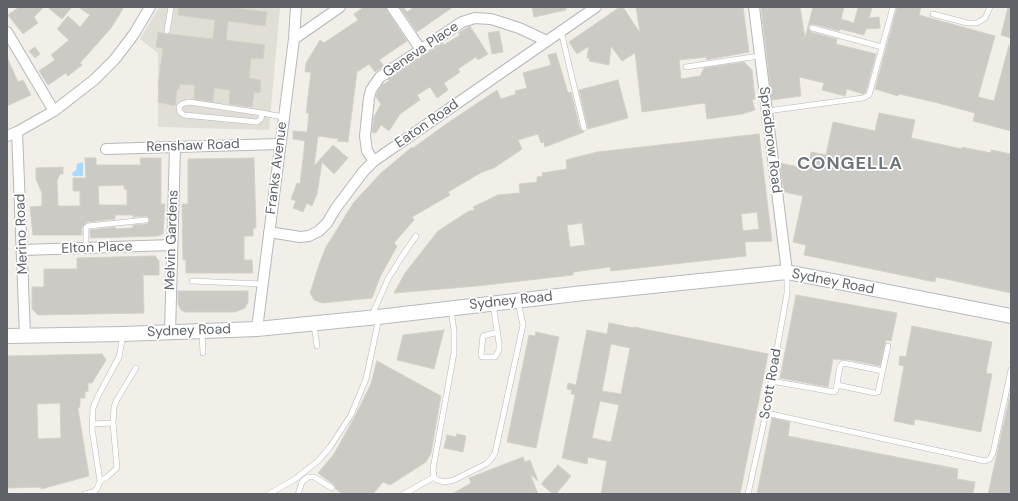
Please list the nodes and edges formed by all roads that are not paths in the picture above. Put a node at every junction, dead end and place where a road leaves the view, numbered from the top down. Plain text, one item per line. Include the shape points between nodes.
1 (150, 7) edge
2 (171, 7) edge
3 (296, 7) edge
4 (340, 7) edge
5 (392, 7) edge
6 (596, 7) edge
7 (754, 7) edge
8 (893, 7) edge
9 (990, 7) edge
10 (933, 14) dead end
11 (812, 28) dead end
12 (167, 31) dead end
13 (561, 31) junction
14 (7, 32) edge
15 (294, 39) junction
16 (547, 41) junction
17 (882, 47) junction
18 (421, 50) junction
19 (759, 56) junction
20 (686, 68) dead end
21 (54, 111) junction
22 (767, 111) junction
23 (262, 113) junction
24 (284, 117) junction
25 (584, 128) dead end
26 (17, 132) junction
27 (7, 136) edge
28 (280, 144) junction
29 (175, 147) junction
30 (106, 149) dead end
31 (374, 161) junction
32 (146, 220) dead end
33 (269, 232) junction
34 (416, 236) dead end
35 (172, 245) junction
36 (86, 248) junction
37 (23, 250) junction
38 (787, 272) junction
39 (192, 282) dead end
40 (262, 284) junction
41 (517, 301) junction
42 (493, 304) junction
43 (451, 308) junction
44 (1011, 316) edge
45 (375, 317) junction
46 (313, 323) junction
47 (257, 328) junction
48 (202, 331) junction
49 (170, 332) junction
50 (498, 332) junction
51 (123, 334) junction
52 (25, 335) junction
53 (7, 336) edge
54 (317, 346) dead end
55 (888, 346) dead end
56 (203, 353) dead end
57 (136, 368) dead end
58 (1011, 370) edge
59 (883, 371) junction
60 (772, 381) junction
61 (837, 385) junction
62 (766, 413) junction
63 (113, 423) junction
64 (92, 424) junction
65 (434, 477) junction
66 (100, 481) junction
67 (332, 488) dead end
68 (85, 494) edge
69 (269, 494) edge
70 (298, 494) edge
71 (404, 494) edge
72 (748, 494) edge

1 - 21 street via 115,59 94,80
2 - 12 lane
3 - 15 street, Franks Avenue
4 - 15 street
5 - 18 street
6 - 13 street, Eaton Road
7 - 19 street, Spradbrow Road
8 - 17 lane
9 - 10 lane via 985,18 977,23 967,23
11 - 17 lane
13 - 16 street, Eaton Road
13 - 25 lane
14 - 21 street
15 - 24 street, Franks Avenue
16 - 18 street, Geneva Place via 491,19 475,18 462,22
16 - 31 street, Eaton Road
17 - 22 lane via 868,96
18 - 31 street, Geneva Place via 380,77 371,90 365,136 367,151
19 - 20 lane
19 - 22 street, Spradbrow Road
21 - 26 street
22 - 38 street, Spradbrow Road
23 - 23 lane via 189,102 180,107 180,112 184,115 257,122 260,121
23 - 24 lane
24 - 28 street, Franks Avenue
26 - 27 street
26 - 37 street, Merino Road
28 - 29 street, Renshaw Road
28 - 33 street, Franks Avenue
29 - 30 street, Renshaw Road
29 - 35 street, Melvin Gardens
31 - 33 street, Eaton Road via 319,231 300,237
32 - 36 lane via 88,226
33 - 40 street, Franks Avenue
34 - 45 lane via 388,279
35 - 36 street, Elton Place
35 - 49 street, Melvin Gardens
36 - 37 street, Elton Place
37 - 52 street, Merino Road
38 - 41 main road, Sydney Road
38 - 44 main road, Sydney Road
38 - 60 lane, Scott Road via 787,293
39 - 40 lane
40 - 47 street, Franks Avenue
41 - 42 main road, Sydney Road
41 - 65 lane via 523,325 495,453 486,464 454,480 445,482
42 - 43 main road, Sydney Road
42 - 50 lane
43 - 45 main road, Sydney Road
43 - 65 lane via 454,345 432,469
45 - 46 main road, Sydney Road
45 - 69 lane via 366,379 351,415 318,461
46 - 47 main road, Sydney Road
46 - 54 lane
47 - 48 main road, Sydney Road
48 - 49 main road, Sydney Road
48 - 56 lane
49 - 51 main road, Sydney Road
50 - 50 lane via 483,336 480,355 482,357 495,357 499,352
51 - 52 main road, Sydney Road
51 - 64 lane via 119,357 94,403
52 - 53 main road, Sydney Road
55 - 59 lane
57 - 63 lane via 116,401
58 - 62 lane via 993,453 990,459 985,461
59 - 61 lane via 877,393
59 - 61 lane via 843,363 840,366
60 - 61 lane via 833,392 836,392
60 - 62 lane, Scott Road
62 - 72 lane, Scott Road
63 - 64 lane
63 - 66 lane via 117,468
64 - 66 lane
65 - 71 lane
66 - 68 lane via 97,489
67 - 70 lane via 314,477 308,477 302,482

